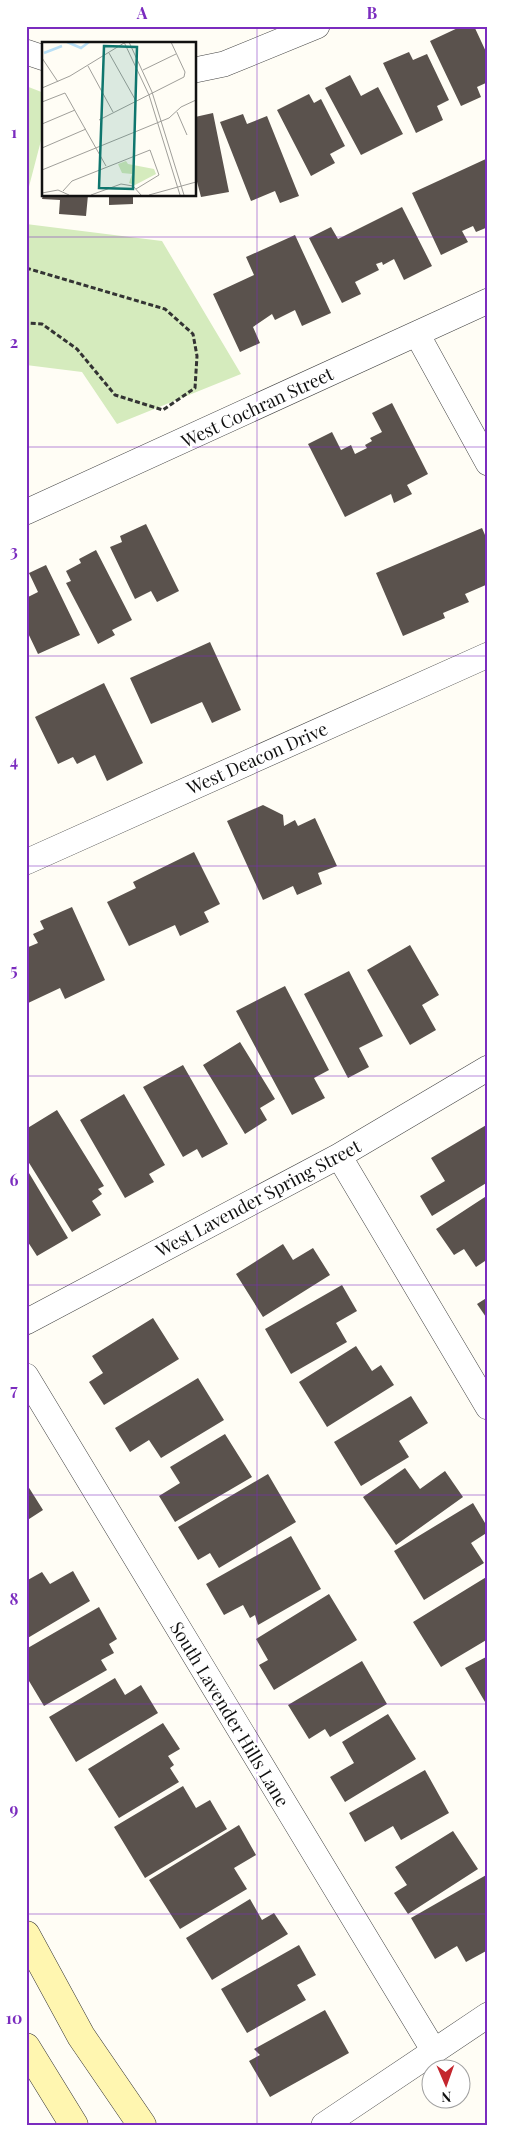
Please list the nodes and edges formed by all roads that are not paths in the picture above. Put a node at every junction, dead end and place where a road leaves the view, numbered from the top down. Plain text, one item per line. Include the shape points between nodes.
1 (317, 26) edge
2 (26, 52) edge
3 (42, 57) edge
4 (196, 70) edge
5 (488, 301) edge
6 (418, 334) junction
7 (488, 463) edge
8 (26, 512) edge
9 (488, 655) edge
10 (26, 862) edge
11 (488, 1068) edge
12 (339, 1156) junction
13 (26, 1322) edge
14 (26, 1376) edge
15 (488, 1407) edge
16 (26, 1935) edge
17 (488, 2015) edge
18 (26, 2048) edge
19 (434, 2051) junction
20 (74, 2125) edge
21 (142, 2125) edge
22 (324, 2125) edge

1 - 4 street via 224,64
2 - 3 street
5 - 6 street, West Cochran Street
6 - 7 street
6 - 8 street, West Cochran Street
9 - 10 street, West Deacon Drive
11 - 12 street, West Lavender Spring Street
12 - 13 street, West Lavender Spring Street
12 - 15 street
14 - 19 street, South Lavender Hills Lane
16 - 21 main road via 80,2036
17 - 19 street
18 - 20 main road
19 - 22 street

